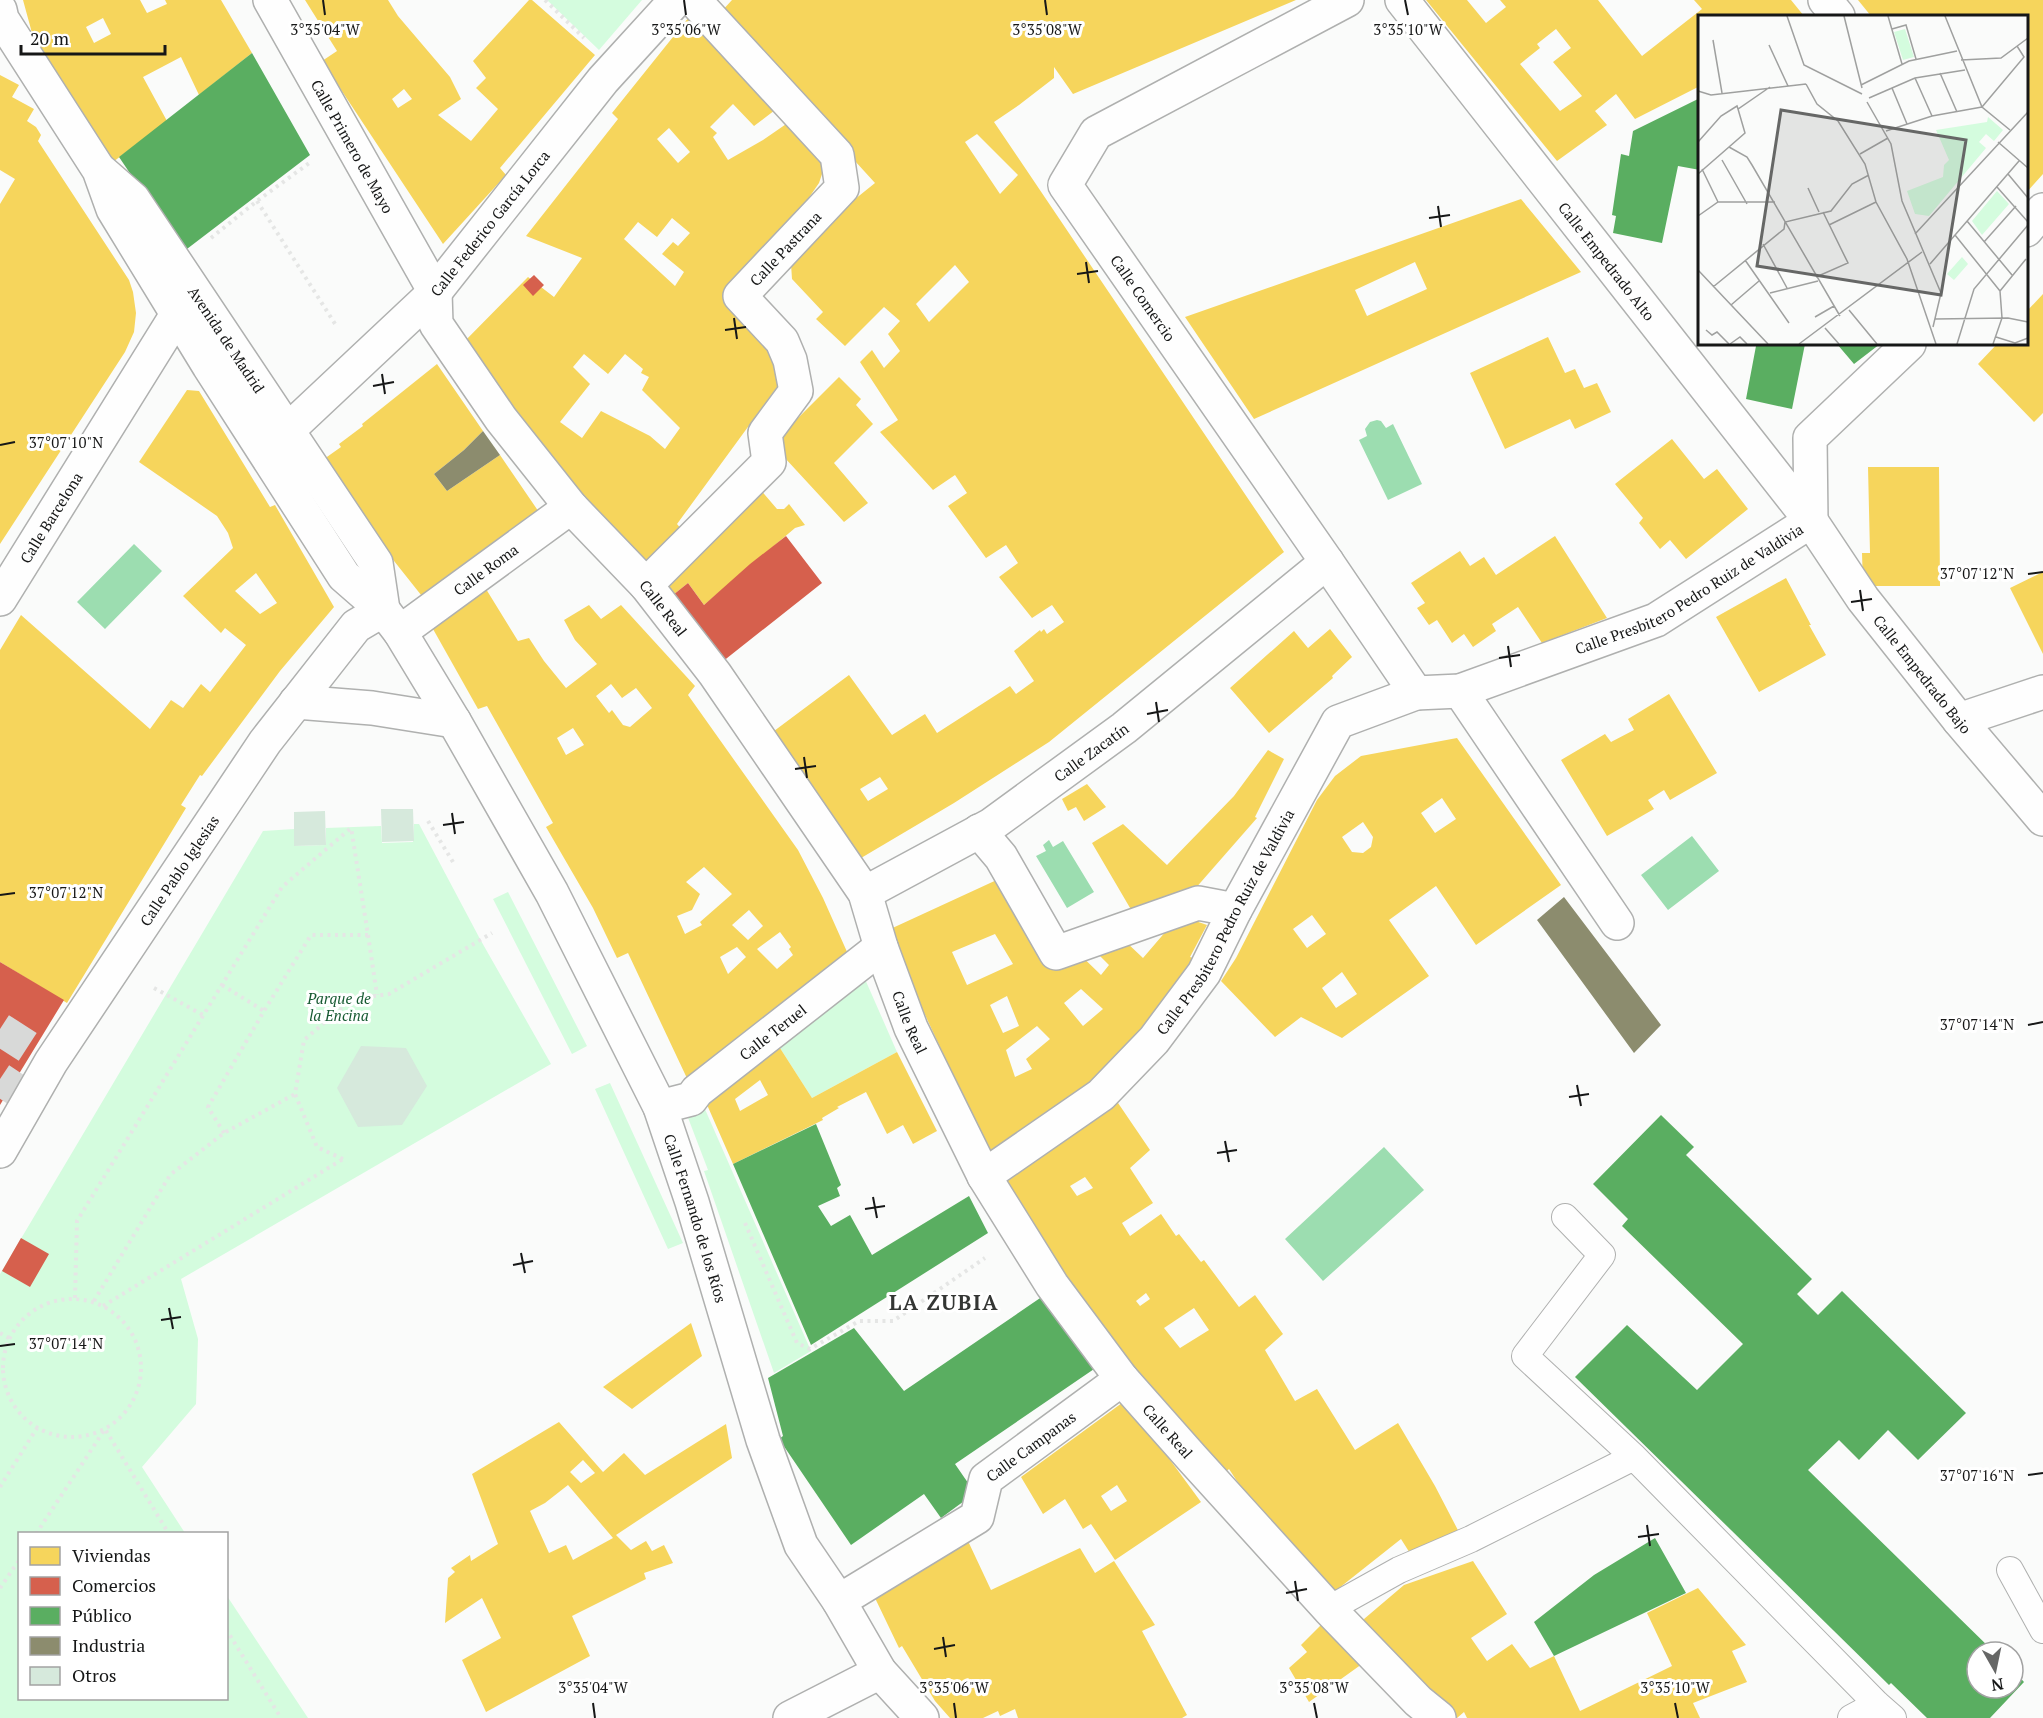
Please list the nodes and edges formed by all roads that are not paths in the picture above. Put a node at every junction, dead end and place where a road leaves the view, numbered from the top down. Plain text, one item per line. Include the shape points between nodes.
1 (270, 0) edge
2 (676, 0) edge
3 (694, 0) edge
4 (1347, 0) edge
5 (1402, 0) edge
6 (1825, 0) edge
7 (0, 10) edge
8 (1837, 15) edge
9 (99, 170) junction
10 (2043, 210) edge
11 (2028, 228) edge
12 (435, 292) junction
13 (178, 313) junction
14 (1908, 345) edge
15 (209, 366) junction
16 (287, 431) junction
17 (278, 472) joint
18 (571, 507) junction
19 (1811, 521) junction
20 (1328, 562) junction
21 (646, 585) junction
22 (0, 599) edge
23 (392, 621) junction
24 (1460, 691) junction
25 (2043, 692) edge
26 (1416, 693) junction
27 (296, 702) junction
28 (1959, 720) junction
29 (454, 721) junction
30 (2043, 819) edge
31 (979, 831) junction
32 (865, 893) junction
33 (1235, 910) junction
34 (1617, 923) dead end
35 (881, 947) junction
36 (660, 1107) junction
37 (0, 1151) edge
38 (984, 1176) junction
39 (1565, 1217) dead end
40 (1122, 1379) junction
41 (1634, 1457) junction
42 (2010, 1570) dead end
43 (839, 1601) junction
44 (1329, 1609) junction
45 (2043, 1630) edge
46 (880, 1672) junction
47 (1885, 1711) edge
48 (790, 1718) edge
49 (922, 1718) edge
50 (1439, 1718) edge
51 (1851, 1718) edge

1 - 12 street, Calle Primero de Mayo
2 - 12 street, Calle Federico García Lorca via 603,80
3 - 21 street, Calle Pastrana via 837,154 842,188 740,296 782,341 796,391 765,433 769,462
4 - 20 street, Calle Comercio via 1096,133 1065,185
5 - 19 street, Calle Empedrado Alto
6 - 8 street
7 - 9 street, Avenida de Madrid via 2,19
9 - 13 street, Avenida de Madrid via 113,209
9 - 16 street, Avenida de Madrid via 133,199
10 - 11 street
12 - 16 street, Calle Federico García Lorca
12 - 18 street, Calle Real via 436,324 501,418
13 - 15 street, Avenida de Madrid
13 - 22 street, Calle Barcelona
14 - 19 street, Calle Presbitero Pedro Ruiz de Valdivia via 1810,438
15 - 16 street, Avenida de Madrid via 235,378 261,414
15 - 17 street, Avenida de Madrid
16 - 23 street, Calle Fernando de los Ríos via 376,563
17 - 23 street, Calle Fernando de los Ríos via 344,576
18 - 21 street, Calle Real
18 - 23 street, Calle Roma
19 - 24 street, Calle Presbitero Pedro Ruiz de Valdivia via 1656,620
19 - 28 street, Calle Empedrado Bajo via 1863,599
20 - 26 street, Calle Comercio
20 - 31 street, Calle Zacatín via 1124,728
21 - 32 street, Calle Real via 715,674
23 - 27 street, Calle Pablo Iglesias via 356,626
23 - 29 street, Calle Fernando de los Ríos
24 - 26 street, Calle Presbitero Pedro Ruiz de Valdivia
24 - 34 street
25 - 28 street
26 - 33 street, Calle Presbitero Pedro Ruiz de Valdivia via 1338,722
27 - 29 street via 372,708
27 - 37 street, Calle Pablo Iglesias via 248,765 51,1062
28 - 30 street, Calle Empedrado Bajo
29 - 36 street, Calle Fernando de los Ríos via 552,893
31 - 32 street, Calle Zacatín
31 - 33 street via 1001,857 1056,953 1198,903
32 - 35 street, Calle Real
33 - 38 street, Calle Presbitero Pedro Ruiz de Valdivia via 1204,973 1154,1040 1101,1095
35 - 36 street, Calle Teruel via 691,1099
35 - 38 street, Calle Real via 911,1028
36 - 43 street, Calle Fernando de los Ríos via 763,1440 801,1545
38 - 40 street, Calle Real via 1052,1285
39 - 41 lane via 1602,1255 1525,1356
40 - 43 street, Calle Campanas via 986,1479 977,1517
40 - 44 street, Calle Real
41 - 44 lane via 1471,1539 1399,1570
41 - 47 lane
42 - 45 lane
43 - 46 street, Calle Fernando de los Ríos
44 - 50 street, Calle Real
46 - 48 street
46 - 49 street, Calle Fernando de los Ríos
47 - 51 lane

